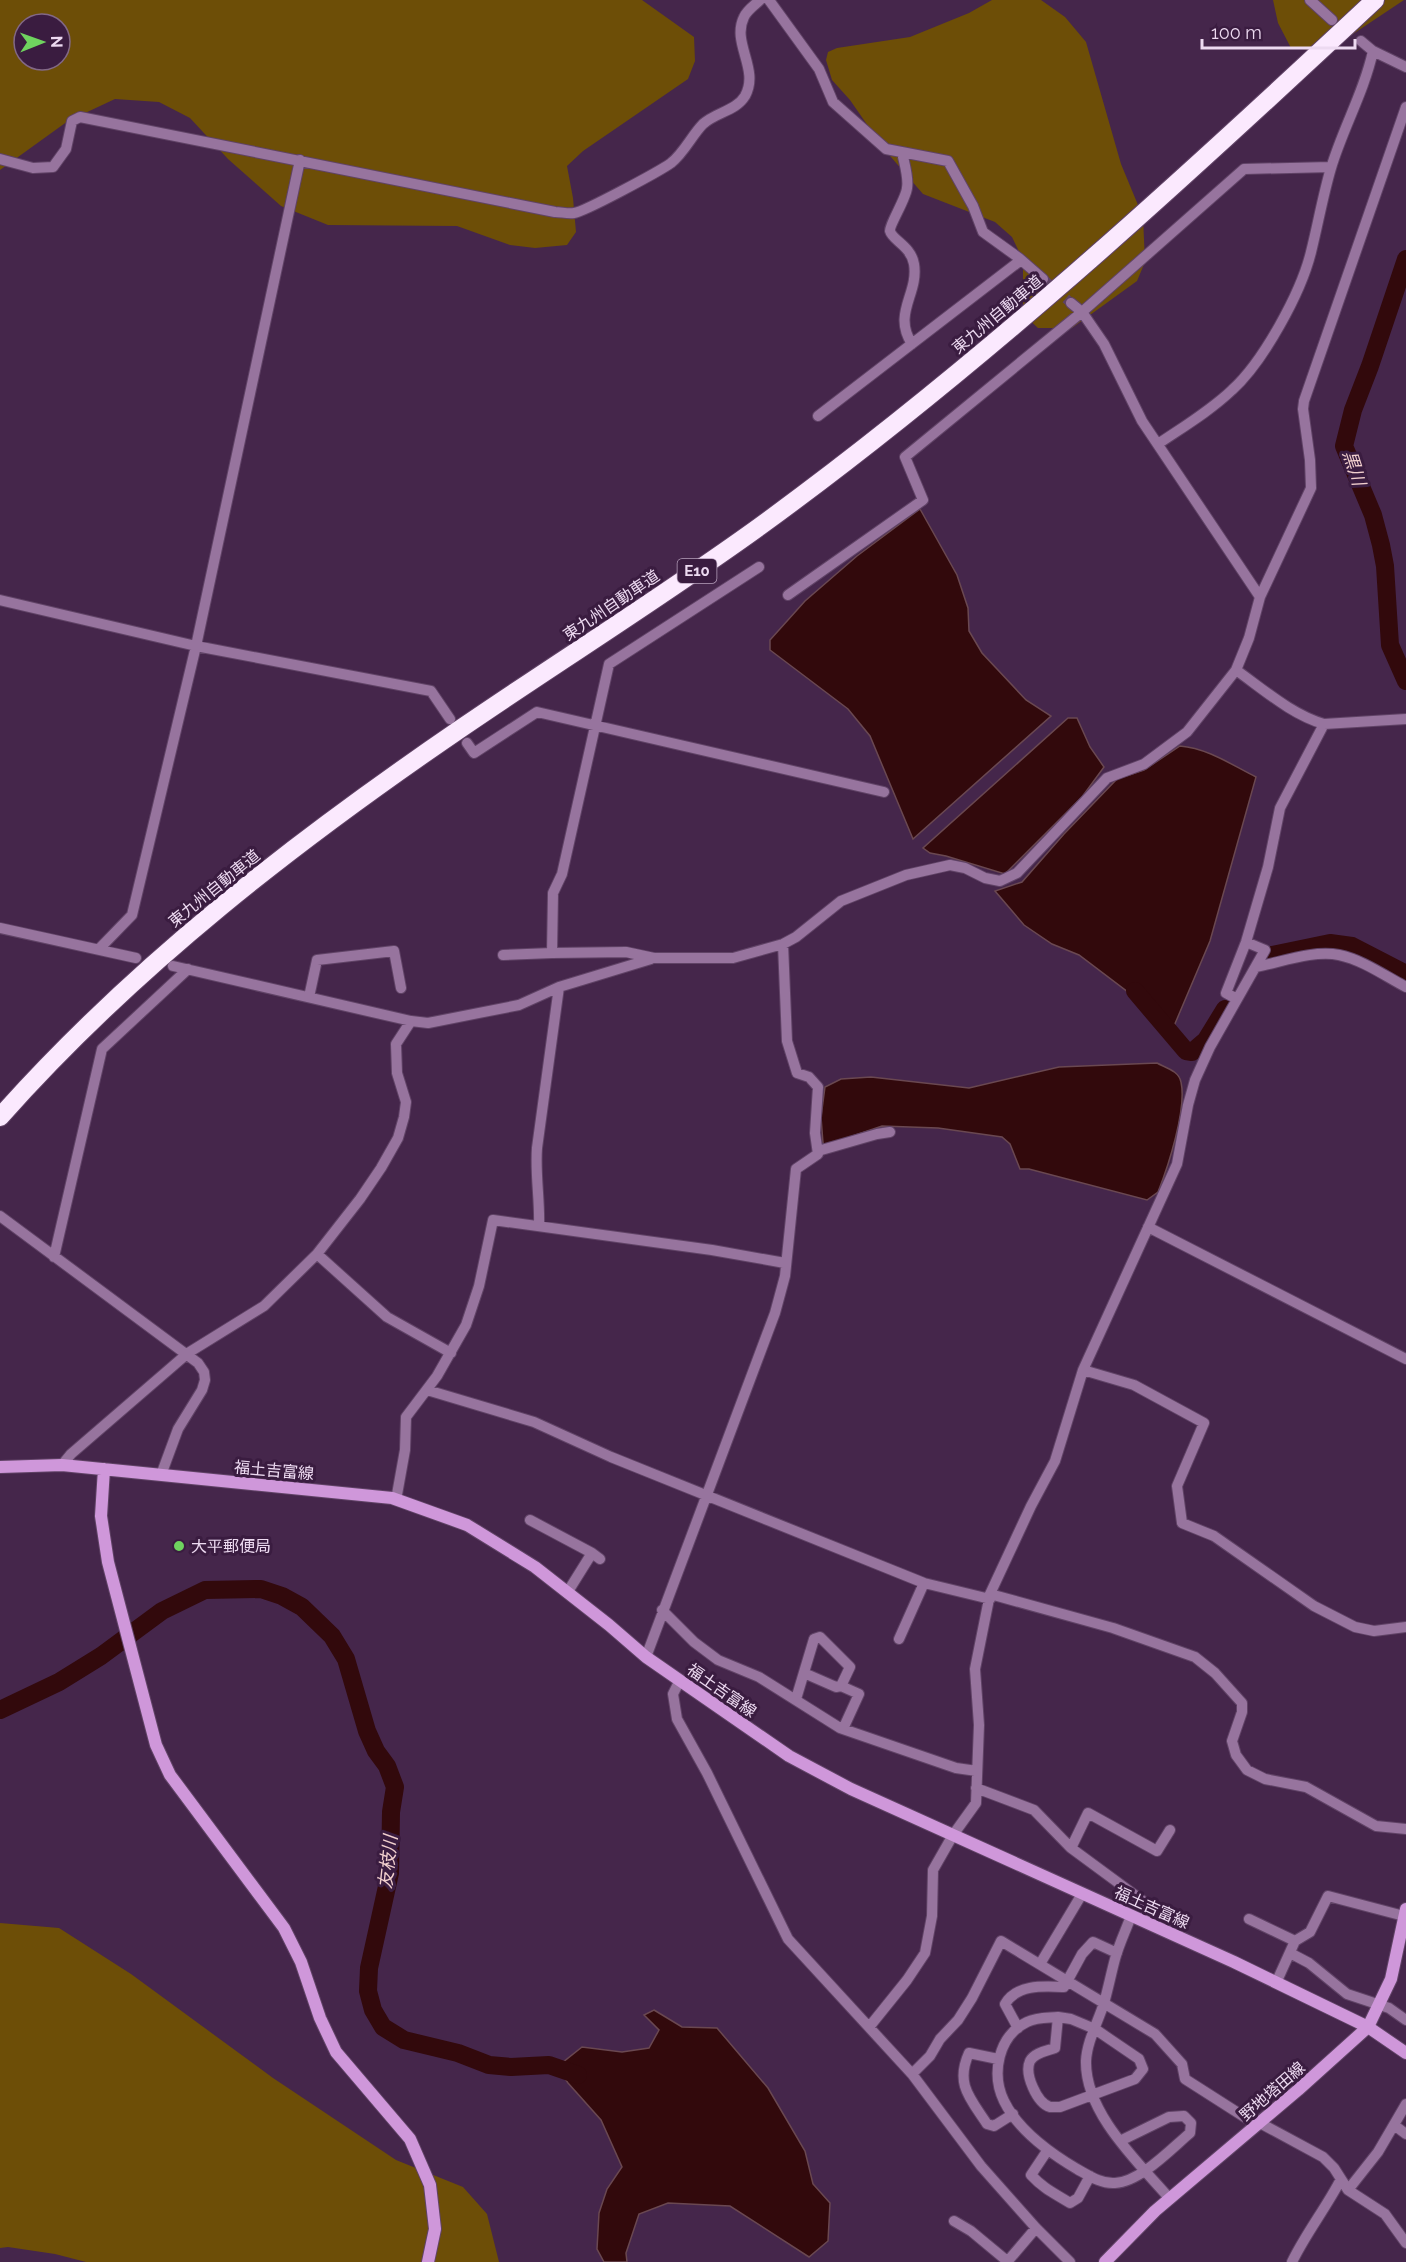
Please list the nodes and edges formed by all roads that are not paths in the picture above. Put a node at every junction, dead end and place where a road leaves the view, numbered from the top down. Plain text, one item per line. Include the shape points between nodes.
1 (760, 0) edge
2 (769, 0) edge
3 (1310, 0) edge
4 (1375, 0) edge
5 (1332, 20) dead end
6 (1361, 41) dead end
7 (1372, 51) junction
8 (1406, 67) edge
9 (1406, 107) edge
10 (902, 152) junction
11 (0, 159) edge
12 (300, 160) junction
13 (1331, 168) junction
14 (1021, 260) junction
15 (1043, 279) tunnel mouth
16 (1071, 303) tunnel mouth
17 (1082, 312) junction
18 (912, 344) junction
19 (818, 416) dead end
20 (1158, 444) junction
21 (759, 567) dead end
22 (788, 595) dead end
23 (1260, 597) junction
24 (0, 600) edge
25 (196, 646) junction
26 (1236, 670) junction
27 (450, 719) dead end
28 (1406, 719) edge
29 (1324, 724) junction
30 (594, 726) junction
31 (467, 743) dead end
32 (884, 792) dead end
33 (0, 928) edge
34 (1246, 942) junction
35 (783, 944) junction
36 (99, 949) junction
37 (552, 953) junction
38 (503, 955) dead end
39 (136, 958) dead end
40 (654, 958) junction
41 (173, 966) dead end
42 (1256, 967) junction
43 (188, 969) junction
44 (560, 987) junction
45 (1406, 987) edge
46 (401, 988) dead end
47 (309, 997) junction
48 (1237, 999) junction
49 (411, 1021) junction
50 (0, 1117) edge
51 (890, 1132) dead end
52 (818, 1151) junction
53 (0, 1216) edge
54 (539, 1226) junction
55 (1148, 1227) junction
56 (317, 1254) junction
57 (54, 1257) junction
58 (785, 1263) junction
59 (188, 1353) junction
60 (451, 1353) junction
61 (1406, 1359) edge
62 (1083, 1370) junction
63 (427, 1390) junction
64 (62, 1465) junction
65 (0, 1467) edge
66 (104, 1469) junction
67 (161, 1474) junction
68 (708, 1496) junction
69 (396, 1500) junction
70 (530, 1520) dead end
71 (924, 1582) junction
72 (567, 1593) junction
73 (990, 1596) junction
74 (662, 1610) junction
75 (1406, 1627) edge
76 (900, 1639) dead end
77 (646, 1657) junction
78 (804, 1673) junction
79 (680, 1680) junction
80 (841, 1686) junction
81 (796, 1699) junction
82 (843, 1729) junction
83 (977, 1771) junction
84 (976, 1788) junction
85 (1406, 1829) edge
86 (1170, 1830) dead end
87 (953, 1835) junction
88 (1071, 1848) junction
89 (1082, 1894) junction
90 (1405, 1913) edge
91 (1131, 1916) junction
92 (1249, 1919) dead end
93 (1145, 1922) junction
94 (1295, 1941) junction
95 (1117, 1953) junction
96 (1290, 1953) junction
97 (1040, 1964) junction
98 (1069, 1981) junction
99 (1276, 1983) junction
100 (1104, 2002) junction
101 (1379, 2006) junction
102 (1059, 2017) junction
103 (1406, 2020) edge
104 (870, 2026) junction
105 (1368, 2027) junction
106 (1018, 2028) junction
107 (1095, 2029) junction
108 (1406, 2053) edge
109 (998, 2059) junction
110 (912, 2074) junction
111 (1092, 2095) junction
112 (1406, 2104) edge
113 (1013, 2114) junction
114 (1258, 2124) junction
115 (1394, 2125) junction
116 (1406, 2134) edge
117 (1120, 2141) junction
118 (1047, 2151) junction
119 (1145, 2170) junction
120 (1090, 2175) junction
121 (1341, 2179) junction
122 (1348, 2190) junction
123 (1170, 2199) junction
124 (954, 2221) dead end
125 (1036, 2229) junction
126 (1406, 2243) edge
127 (1006, 2261) edge
128 (428, 2262) edge
129 (1070, 2262) edge
130 (1105, 2262) edge
131 (1292, 2262) edge

1 - 12 street via 744,15 740,31 749,66 744,98 734,108 703,124 672,162 576,213
2 - 10 street via 819,69 833,102 886,148
3 - 5 street
4 - 50 highway, 東九州自動車道 / E10 via 1156,203 923,403 715,559 463,727 274,864 135,980
6 - 7 street
7 - 8 street
7 - 13 street via 1369,70
9 - 23 street via 1304,401 1311,488
10 - 14 street via 948,161 974,206 983,232
10 - 18 street via 908,187 890,231 907,247 914,263 903,321
11 - 12 street via 33,168 53,167 66,148 72,121 80,117
12 - 25 street
13 - 17 street via 1244,170
13 - 20 street via 1311,254 1280,324 1234,388
14 - 15 street
14 - 18 street
16 - 17 street
17 - 20 street via 1104,344 1142,421
17 - 22 street via 905,457 922,500
18 - 19 street
20 - 23 street
21 - 30 street via 609,664
23 - 26 street
24 - 25 street
25 - 27 street via 431,691
25 - 36 street via 132,915
26 - 29 street via 1291,709
26 - 35 street via 1187,732 1144,765 1107,778 1017,873 1000,881 950,865 906,875 841,901
28 - 29 street
29 - 34 street via 1280,808
30 - 31 street via 537,712 474,753
30 - 32 street
30 - 37 street via 562,874 553,893
33 - 36 street
34 - 42 street via 1265,950
34 - 48 street via 1226,993
35 - 40 street via 733,958
35 - 52 street via 787,1041 797,1073 809,1077 818,1087
36 - 39 street
37 - 38 street
37 - 40 street via 626,952
40 - 44 street
41 - 43 street
42 - 45 street via 1316,955 1338,955
42 - 48 street
43 - 47 street
43 - 57 street via 102,1049
44 - 49 street via 519,1005 428,1023
44 - 54 street via 537,1148
46 - 47 street via 394,951 317,960
47 - 49 street
48 - 55 street via 1195,1080 1177,1164
49 - 56 street via 396,1044 406,1102 398,1138 360,1200
51 - 52 street
52 - 58 street via 796,1169
53 - 57 street
54 - 58 street
54 - 60 street via 493,1220 479,1286 466,1325
55 - 61 street
55 - 62 street
56 - 59 street via 264,1306
56 - 60 street via 387,1317
57 - 59 street
58 - 68 street via 775,1313
59 - 64 street
59 - 67 street via 204,1372 205,1380 178,1429
60 - 63 street
62 - 73 street via 1055,1461
62 - 75 street via 1134,1385 1204,1423 1178,1486 1182,1523 1214,1536 1314,1606 1355,1627 1374,1631
63 - 68 street via 534,1422
63 - 69 street via 406,1417
64 - 65 main road, 福土吉富線
64 - 66 main road, 福土吉富線
66 - 67 main road, 福土吉富線
66 - 128 main road via 100,1516 108,1562 156,1745 170,1775 284,1928 336,2052 411,2139 430,2185 435,2229
67 - 69 main road, 福土吉富線
68 - 71 street
68 - 74 street
69 - 72 main road, 福土吉富線 via 467,1525 535,1567
70 - 72 street via 596,1556
71 - 73 street
71 - 76 street
72 - 77 main road, 福土吉富線
73 - 83 street via 975,1670
73 - 85 street via 1113,1628 1195,1657 1242,1703 1232,1741 1247,1770 1265,1779 1306,1787 1376,1826
74 - 77 street
74 - 81 street via 718,1660 759,1677
77 - 79 main road, 福土吉富線
78 - 80 street
78 - 80 street via 814,1639 820,1637 850,1667
78 - 81 street
79 - 87 main road, 福土吉富線 via 789,1756
79 - 104 street via 673,1694 676,1719 707,1773 788,1940
80 - 82 street via 859,1694
81 - 82 street
82 - 83 street via 956,1768
83 - 84 street
84 - 87 street via 976,1803
84 - 88 street via 1034,1810
86 - 88 street via 1157,1851 1088,1813
87 - 89 main road, 福土吉富線
87 - 104 street via 933,1870 932,1916 925,1953
88 - 93 street via 1147,1904
89 - 91 main road, 福土吉富線
89 - 97 street
90 - 94 street via 1328,1896 1310,1932
90 - 101 main road, 野地塔田線 via 1391,1979
91 - 93 main road, 福土吉富線
91 - 95 street
92 - 94 street
93 - 99 main road, 福土吉富線
94 - 96 street
95 - 98 street via 1093,1942 1082,1954
95 - 100 street
96 - 99 street
96 - 101 street via 1347,1994
97 - 98 street
97 - 110 street via 1001,1941 958,2020
98 - 100 street
98 - 106 street via 1064,1987 1044,1986 1011,1995 1005,2004
99 - 105 main road, 福土吉富線
100 - 107 street
100 - 114 street via 1155,2034 1182,2064 1185,2079
101 - 103 street
101 - 105 main road, 野地塔田線
102 - 106 street via 1027,2021
102 - 107 street
102 - 111 street via 1055,2048 1030,2061 1031,2083 1042,2102 1050,2107
104 - 110 street
105 - 108 main road, 福土吉富線
105 - 114 main road, 野地塔田線
106 - 109 street via 1004,2043
107 - 111 street via 1086,2058
107 - 111 street via 1139,2059 1143,2069 1135,2079
109 - 113 street via 1004,2101
109 - 113 street via 969,2053 962,2079 987,2124 994,2126
110 - 125 street via 981,2166
111 - 117 street
112 - 115 street
113 - 118 street
114 - 121 street via 1323,2157
114 - 123 main road, 野地塔田線
115 - 116 street
115 - 122 street
117 - 119 street
117 - 119 street via 1169,2117 1184,2116 1191,2123 1190,2133
118 - 120 street
118 - 120 street via 1031,2175 1044,2189 1070,2203 1078,2198
119 - 120 street via 1116,2183
119 - 123 street
121 - 122 street
121 - 131 street
122 - 126 street via 1385,2214
123 - 130 main road, 野地塔田線
124 - 127 street via 978,2235
125 - 127 street
125 - 129 street

